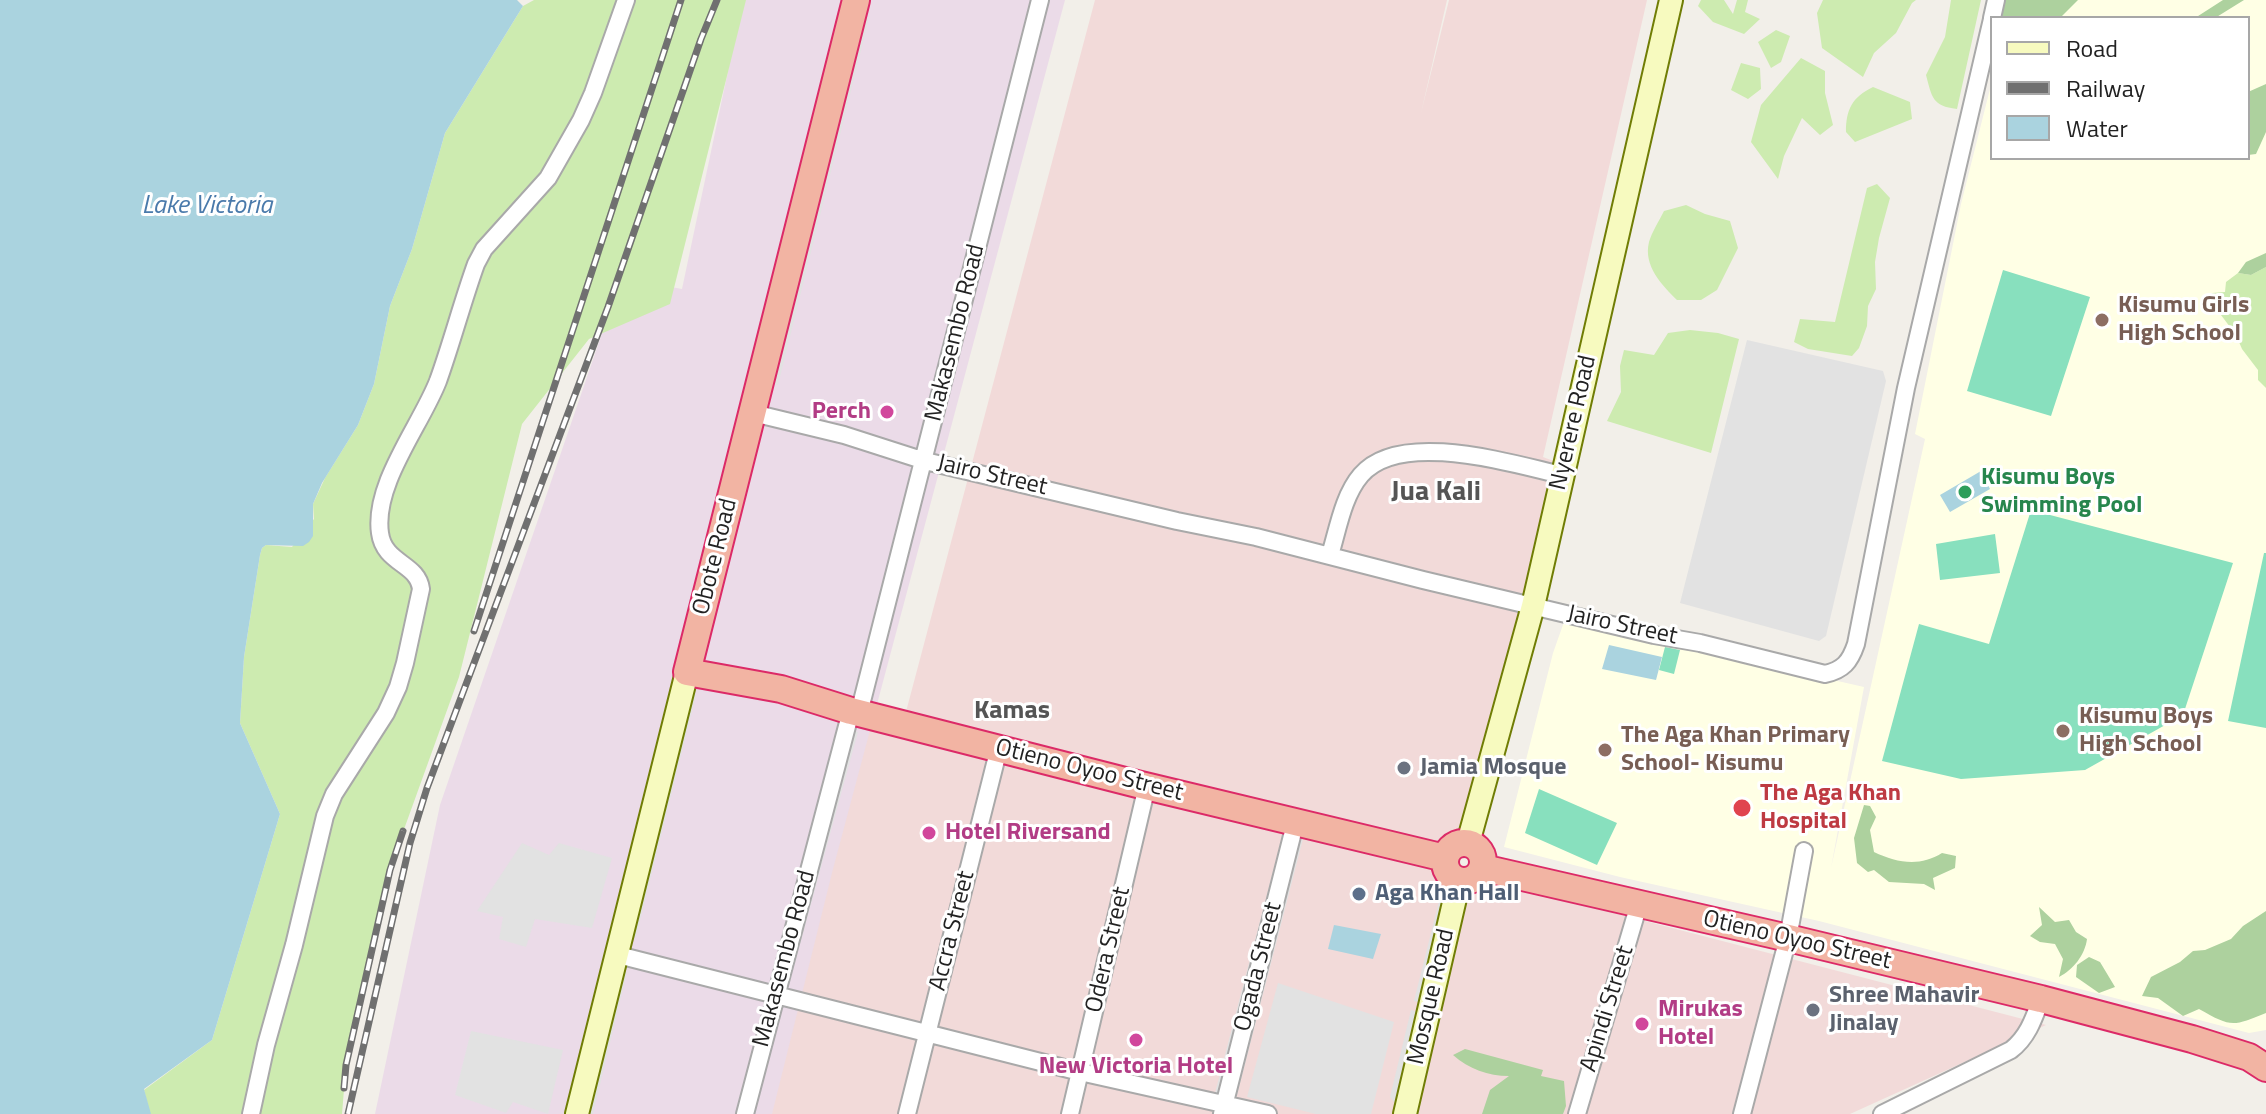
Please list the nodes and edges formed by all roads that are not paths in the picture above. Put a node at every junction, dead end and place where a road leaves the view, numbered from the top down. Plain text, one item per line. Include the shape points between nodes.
1 (626, 0) edge
2 (856, 0) edge
3 (1040, 0) edge
4 (1671, 0) edge
5 (1990, 28) edge
6 (753, 413) junction
7 (925, 461) junction
8 (1562, 475) junction
9 (1330, 555) junction
10 (1533, 606) junction
11 (687, 672) junction
12 (855, 712) junction
13 (999, 748) junction
14 (1147, 786) junction
15 (1296, 820) junction
16 (1468, 843) junction
17 (1804, 851) dead end
18 (1445, 858) junction
19 (1483, 868) junction
20 (1459, 881) junction
21 (1639, 904) junction
22 (1788, 938) junction
23 (618, 955) junction
24 (775, 995) junction
25 (2041, 999) junction
26 (927, 1033) junction
27 (2260, 1061) edge
28 (1080, 1072) junction
29 (1223, 1109) edge
30 (251, 1114) edge
31 (577, 1114) edge
32 (745, 1114) edge
33 (907, 1114) edge
34 (1070, 1114) edge
35 (1268, 1114) edge
36 (1405, 1114) edge
37 (1577, 1114) edge
38 (1742, 1114) edge
39 (1882, 1114) edge

1 - 30 street via 581,120 548,178 476,264 437,384 383,498 379,517 384,547 416,574 421,589 398,687 325,816
2 - 6 highway, Obote Road
3 - 7 street, Makasembo Road
4 - 8 main road, Nyerere Road
5 - 10 street, Jairo Street via 1906,388 1852,658 1843,668 1825,674
6 - 7 street, Jairo Street
6 - 11 highway, Obote Road
7 - 9 street, Jairo Street
7 - 12 street, Makasembo Road
8 - 9 street via 1455,452 1400,454 1363,473 1352,489
8 - 10 main road, Nyerere Road
9 - 10 street, Jairo Street
10 - 16 main road, Nyerere Road
11 - 12 highway, Otieno Oyoo Street via 781,689
11 - 23 main road, Obote Road
12 - 13 highway, Otieno Oyoo Street
12 - 24 street, Makasembo Road
13 - 14 highway, Otieno Oyoo Street
13 - 26 street, Accra Street
14 - 15 highway, Otieno Oyoo Street
14 - 28 street, Odera Street
15 - 18 highway, Otieno Oyoo Street
15 - 29 street, Ogada Street
16 - 18 highway via 1454,846
16 - 19 highway via 1483,855
17 - 22 street
18 - 20 highway via 1448,872
19 - 20 highway via 1473,879
19 - 21 highway, Otieno Oyoo Street
20 - 36 main road, Mosque Road
21 - 22 highway, Otieno Oyoo Street
21 - 37 street, Apindi Street
22 - 25 highway, Otieno Oyoo Street
22 - 38 street
23 - 24 street
23 - 31 main road, Obote Road
24 - 26 street
24 - 32 street, Makasembo Road
25 - 27 highway, Otieno Oyoo Street
25 - 39 street via 2027,1033 2011,1050
26 - 28 street
26 - 33 street, Accra Street
28 - 29 street
28 - 34 street, Odera Street
29 - 35 street

